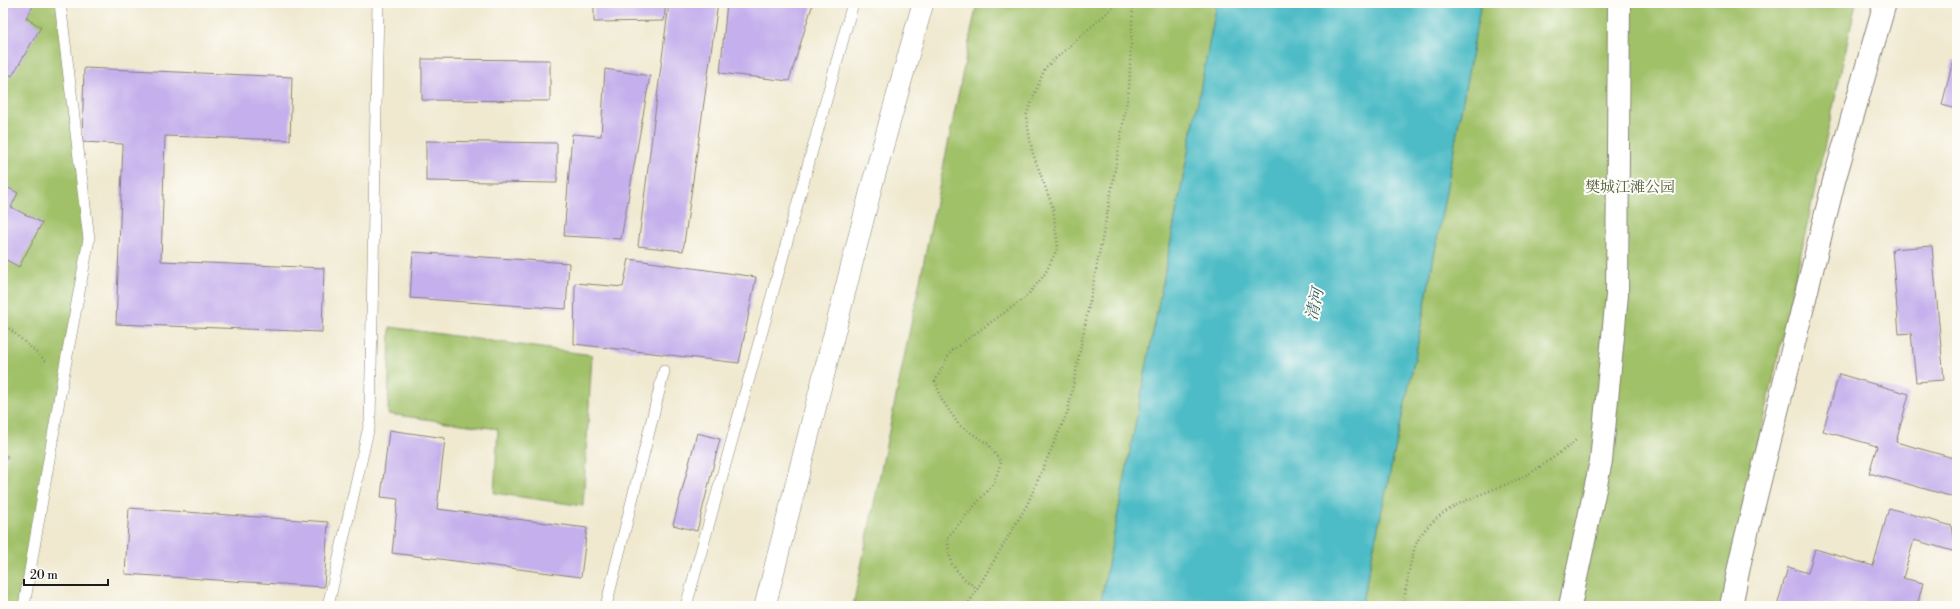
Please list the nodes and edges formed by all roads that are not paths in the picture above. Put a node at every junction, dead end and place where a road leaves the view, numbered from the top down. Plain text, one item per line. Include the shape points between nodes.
1 (60, 3) edge
2 (378, 3) edge
3 (853, 3) edge
4 (923, 3) edge
5 (1619, 3) edge
6 (1885, 3) edge
7 (664, 371) dead end
8 (24, 606) edge
9 (328, 606) edge
10 (606, 606) edge
11 (686, 606) edge
12 (765, 606) edge
13 (1570, 606) edge
14 (1731, 606) edge

1 - 8 lane via 89,239
2 - 9 lane via 370,422
3 - 11 lane
4 - 12 street via 872,185
5 - 13 street via 1617,295 1601,461
6 - 14 street via 1834,181
7 - 10 lane

